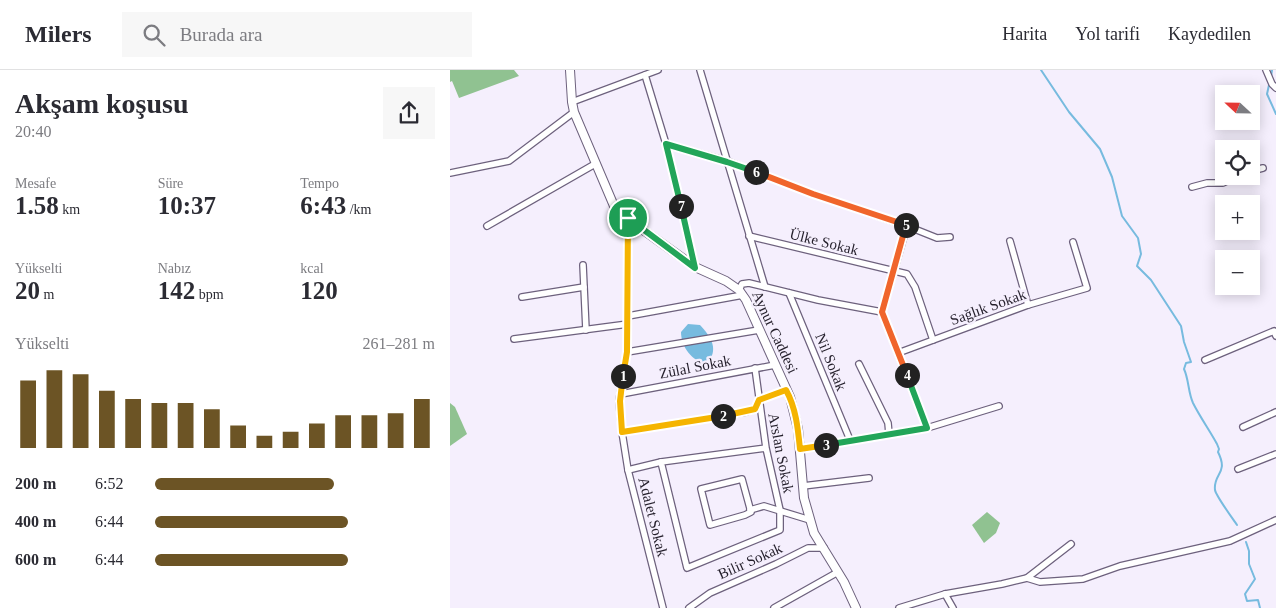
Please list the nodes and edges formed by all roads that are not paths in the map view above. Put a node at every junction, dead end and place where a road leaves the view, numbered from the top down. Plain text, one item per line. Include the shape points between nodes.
1 (570, 70) edge
2 (658, 70) edge
3 (700, 70) edge
4 (1266, 70) edge
5 (645, 74) junction
6 (1276, 88) edge
7 (572, 102) junction
8 (574, 112) junction
9 (666, 144) junction
10 (727, 162) junction
11 (596, 164) junction
12 (1263, 168) dead end
13 (1260, 169) edge
14 (450, 173) edge
15 (1215, 183) edge
16 (1192, 186) dead end
17 (628, 218) junction
18 (487, 226) dead end
19 (907, 226) junction
20 (749, 236) junction
21 (950, 237) dead end
22 (1010, 241) dead end
23 (1073, 242) dead end
24 (583, 265) dead end
25 (695, 268) junction
26 (894, 271) junction
27 (764, 286) junction
28 (584, 287) junction
29 (741, 293) junction
30 (789, 293) junction
31 (522, 297) dead end
32 (1028, 305) junction
33 (882, 312) junction
34 (628, 316) junction
35 (628, 324) junction
36 (586, 330) junction
37 (760, 330) junction
38 (1276, 336) edge
39 (514, 339) dead end
40 (933, 340) junction
41 (627, 352) junction
42 (898, 353) junction
43 (1205, 360) dead end
44 (859, 364) dead end
45 (775, 365) junction
46 (755, 368) junction
47 (786, 390) junction
48 (621, 394) junction
49 (759, 400) junction
50 (999, 406) dead end
51 (1276, 412) edge
52 (927, 428) junction
53 (1243, 428) dead end
54 (622, 432) junction
55 (889, 434) junction
56 (850, 440) junction
57 (766, 448) junction
58 (800, 449) junction
59 (1276, 454) edge
60 (661, 462) junction
61 (1238, 469) dead end
62 (628, 470) junction
63 (870, 478) dead end
64 (803, 486) junction
65 (750, 510) junction
66 (780, 510) junction
67 (810, 520) junction
68 (1276, 520) edge
69 (1071, 544) dead end
70 (825, 548) junction
71 (838, 572) junction
72 (1027, 578) junction
73 (945, 594) junction
74 (903, 607) edge
75 (663, 608) edge
76 (689, 608) edge
77 (774, 608) edge
78 (856, 608) edge
79 (953, 608) edge

1 - 7 street, Aynur Caddesi
2 - 5 street
3 - 10 street
4 - 6 street
5 - 7 street
5 - 9 street
7 - 8 street, Aynur Caddesi
8 - 11 street, Aynur Caddesi
8 - 14 street via 509,161
9 - 10 street
9 - 25 street
10 - 19 street
10 - 20 street
11 - 17 street, Aynur Caddesi via 614,206
11 - 18 street
12 - 13 street
15 - 16 street
17 - 25 street, Aynur Caddesi
17 - 34 street, Adalet Sokak
19 - 21 street via 937,238
19 - 26 street
20 - 26 street, Ülke Sokak
20 - 27 street
22 - 32 street
23 - 32 street, Sağlık Sokak via 1087,288
24 - 28 street
25 - 29 street, Aynur Caddesi via 726,281
26 - 33 street
26 - 40 street, Ülke Sokak via 907,274 915,286
27 - 29 street via 749,282 742,284
27 - 30 street
28 - 31 street
28 - 36 street
29 - 34 street
29 - 37 street, Aynur Caddesi
30 - 33 street
30 - 56 street, Nil Sokak
32 - 40 street, Sağlık Sokak
33 - 42 street
34 - 35 street, Adalet Sokak
35 - 36 street
35 - 41 street, Adalet Sokak
36 - 39 street
37 - 41 street
37 - 45 street, Aynur Caddesi
38 - 43 street via 1274,331
40 - 42 street, Sağlık Sokak
41 - 48 street, Adalet Sokak
42 - 52 street
44 - 55 street via 888,423
45 - 46 street, Zülal Sokak
45 - 47 street, Aynur Caddesi
46 - 48 street, Zülal Sokak
46 - 49 street, Arslan Sokak
47 - 49 street
47 - 58 street, Aynur Caddesi via 798,429
48 - 54 street, Adalet Sokak
49 - 54 street via 755,409 746,412
49 - 57 street, Arslan Sokak
50 - 52 street
51 - 53 street
52 - 55 street
54 - 62 street, Adalet Sokak
55 - 56 street
56 - 58 street
57 - 60 street
57 - 66 street, Arslan Sokak
58 - 64 street, Aynur Caddesi
59 - 61 street
60 - 62 street
60 - 66 street via 687,568 780,530
62 - 75 street, Adalet Sokak
63 - 64 street
64 - 67 street, Aynur Caddesi
65 - 65 street via 742,479 701,489 710,525 745,515
65 - 66 street via 764,506
66 - 67 street
67 - 70 street, Aynur Caddesi
68 - 72 street via 1230,541 1120,566 1084,579 1040,582
69 - 72 street
70 - 71 street, Aynur Caddesi
70 - 76 street, Bilir Sokak via 808,548 710,593
71 - 77 street
71 - 78 street, Aynur Caddesi
72 - 73 street
73 - 74 street
73 - 79 street

